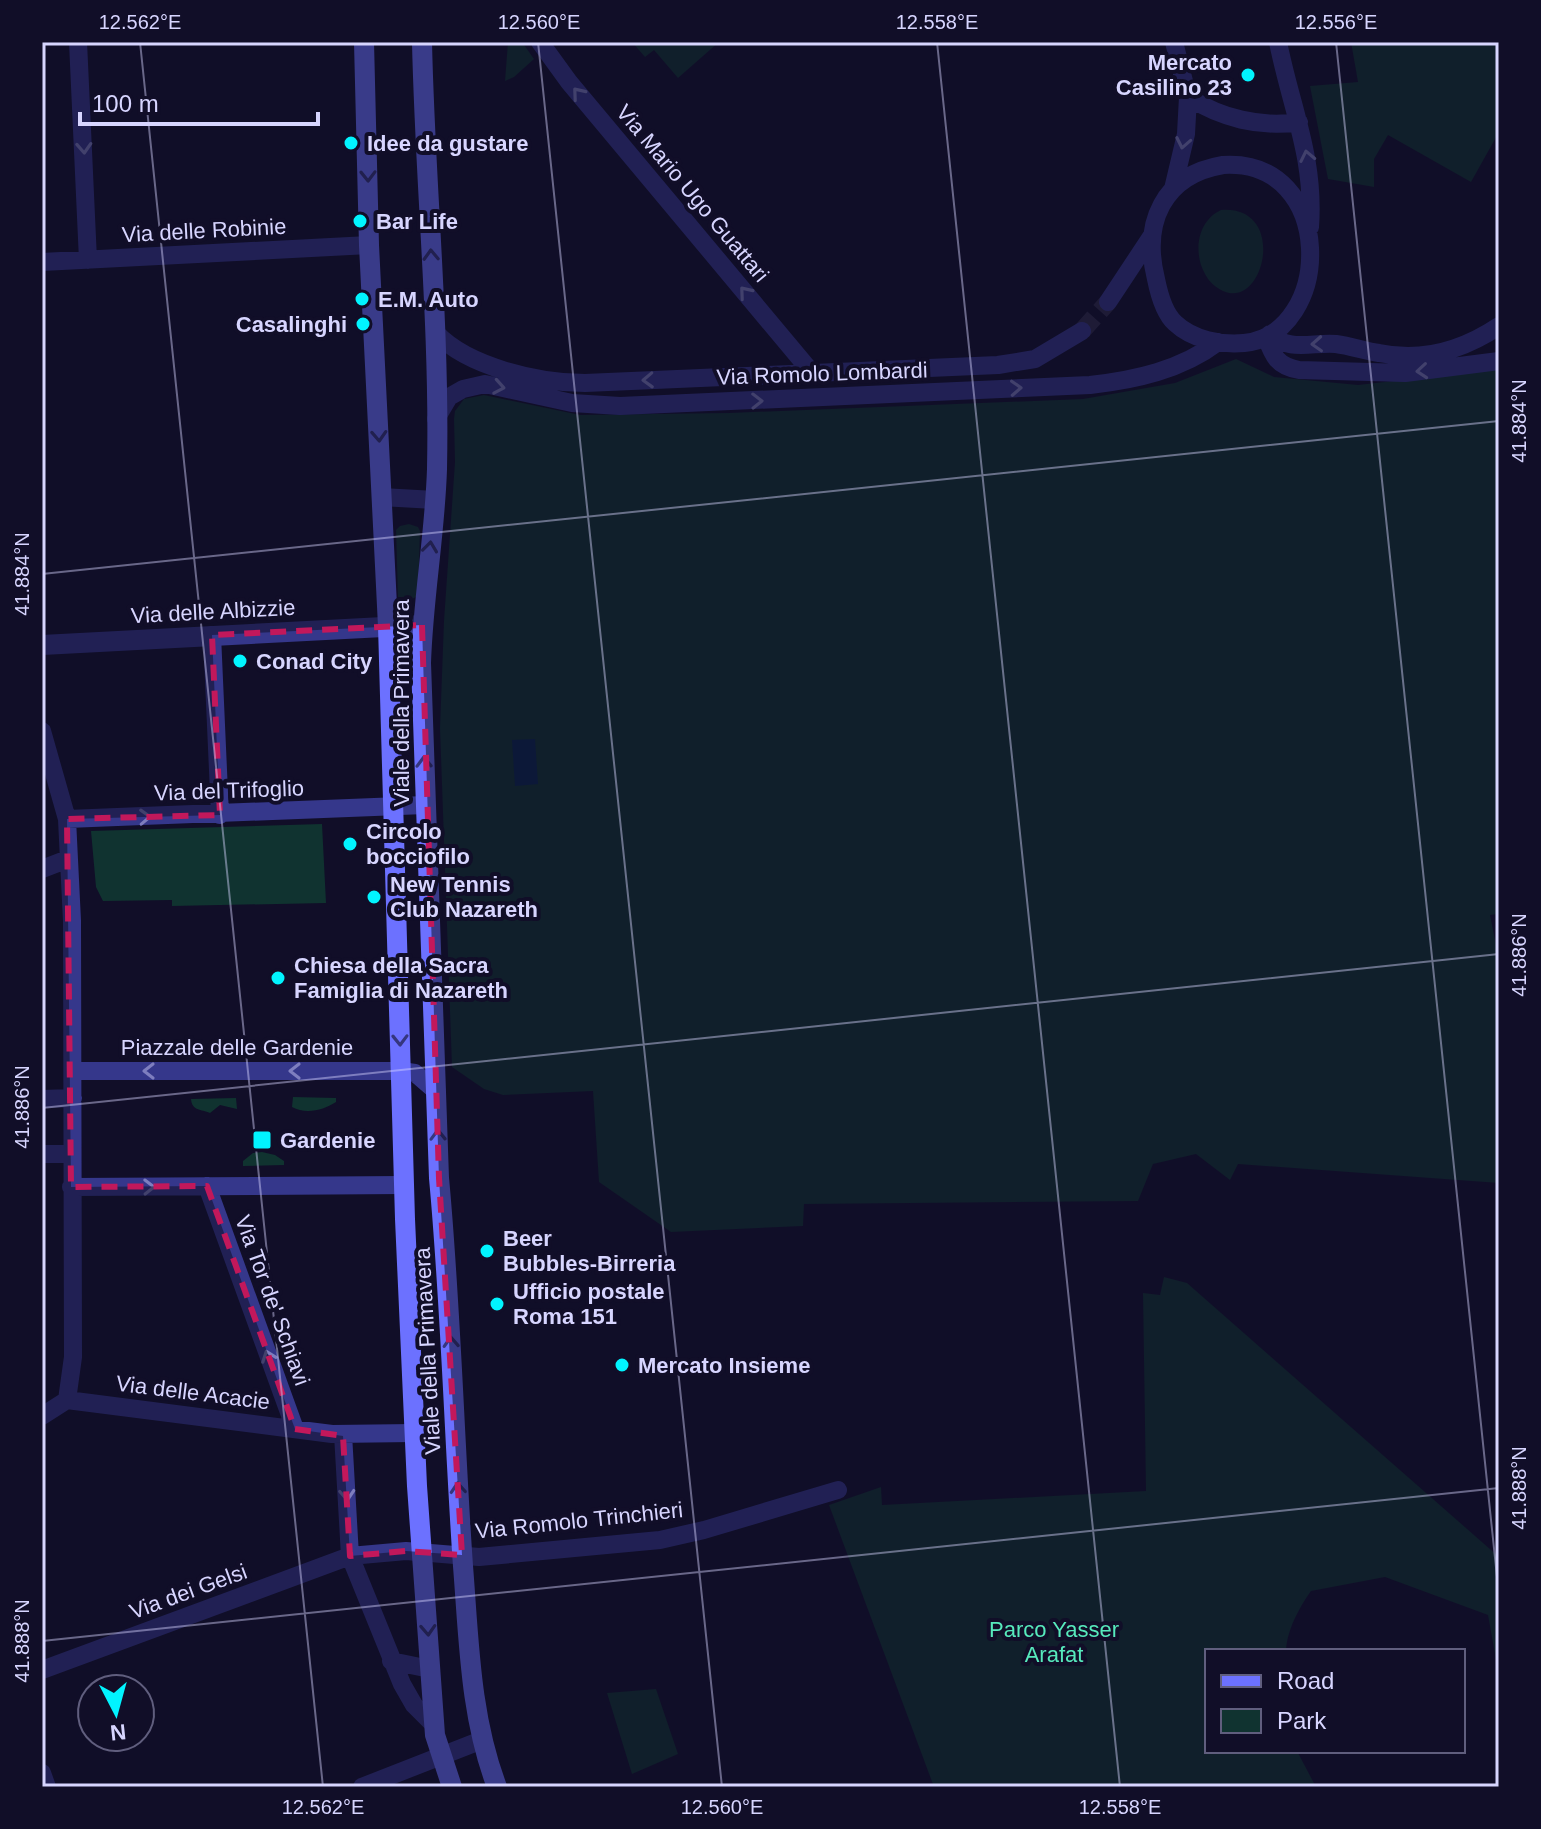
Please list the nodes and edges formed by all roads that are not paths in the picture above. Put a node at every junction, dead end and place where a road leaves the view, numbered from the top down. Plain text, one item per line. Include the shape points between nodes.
1 (78, 42) edge
2 (364, 42) edge
3 (422, 42) edge
4 (540, 42) edge
5 (1174, 42) edge
6 (1278, 42) edge
7 (1188, 97) junction
8 (1299, 122) junction
9 (1173, 189) junction
10 (1310, 233) junction
11 (1151, 237) junction
12 (369, 245) junction
13 (88, 260) junction
14 (42, 262) edge
15 (1104, 299) tunnel mouth
16 (1499, 326) edge
17 (1078, 328) tunnel mouth
18 (436, 333) junction
19 (1268, 336) junction
20 (1218, 342) junction
21 (1499, 361) edge
22 (813, 374) junction
23 (436, 419) junction
24 (381, 497) junction
25 (435, 500) junction
26 (422, 625) junction
27 (388, 626) junction
28 (212, 635) junction
29 (42, 645) edge
30 (42, 731) edge
31 (425, 805) junction
32 (393, 808) junction
33 (220, 815) junction
34 (67, 819) junction
35 (68, 859) junction
36 (42, 869) edge
37 (73, 1071) junction
38 (401, 1071) junction
39 (437, 1092) junction
40 (73, 1098) junction
41 (42, 1099) edge
42 (42, 1154) edge
43 (71, 1154) junction
44 (404, 1185) junction
45 (207, 1186) junction
46 (71, 1187) junction
47 (67, 1400) junction
48 (42, 1416) edge
49 (295, 1429) junction
50 (414, 1433) junction
51 (343, 1434) junction
52 (838, 1490) dead end
53 (421, 1553) junction
54 (462, 1555) junction
55 (350, 1556) junction
56 (391, 1661) junction
57 (430, 1669) junction
58 (42, 1670) edge
59 (434, 1725) junction
60 (482, 1740) junction
61 (441, 1756) junction
62 (42, 1773) edge
63 (47, 1787) edge
64 (362, 1787) edge
65 (452, 1787) edge
66 (497, 1787) edge

1 -> 13 street
2 -> 12 main road, Viale della Primavera
18 -> 3 main road, Viale della Primavera
22 -> 4 street, Via Mario Ugo Guattari
5 - 7 street
6 - 8 street
7 - 8 street via 1255,123
7 -> 9 street
10 -> 8 street via 1311,176
9 - 10 street via 1209,168 1255,169 1288,189
9 - 11 street
10 - 19 street via 1302,295
11 - 15 street
11 - 20 street via 1155,276 1169,315 1188,332
12 - 13 street, Via delle Robinie
12 -> 24 main road, Viale della Primavera
13 - 14 street, Via delle Robinie
16 -> 19 street via 1464,346 1406,357 1337,344 1288,345
17 - 22 street, Via Romolo Lombardi via 1035,359 1010,364
22 -> 18 street, Via Romolo Lombardi via 567,382 478,361 458,353
18 - 23 main road, Viale della Primavera
19 - 20 street
21 -> 19 street via 1405,373 1299,370 1276,361
23 -> 20 street, Via Romolo Lombardi via 449,397 485,384 572,403 620,406 1090,385 1156,373 1195,358
23 - 25 main road, Viale della Primavera
24 - 25 street
24 - 27 main road, Viale della Primavera
26 -> 25 main road, Viale della Primavera
26 - 27 street, Via delle Albizzie
31 -> 26 main road, Viale della Primavera
27 - 28 street, Via delle Albizzie
27 - 32 main road, Viale della Primavera
28 - 29 street, Via delle Albizzie
28 - 33 street
30 - 34 street
31 - 32 street, Via del Trifoglio
31 - 39 main road, Viale della Primavera
32 - 33 street, Via del Trifoglio
32 -> 38 main road, Viale della Primavera
34 -> 33 street, Via del Trifoglio
34 - 35 street
35 - 36 street
35 - 37 street
38 -> 37 street, Piazzale delle Gardenie
37 - 40 street
38 - 39 street via 415,1073
38 - 44 main road, Viale della Primavera
54 -> 39 main road, Viale della Primavera
40 - 41 street
40 - 43 street
42 - 43 street
43 - 46 street
44 - 45 street
44 - 50 main road, Viale della Primavera
46 -> 45 street
49 -> 45 street, Via Tor de' Schiavi
46 - 47 street via 73,1357
47 - 48 street
47 - 49 street, Via delle Acacie
49 - 51 street, Via delle Acacie
50 - 51 street, Via delle Acacie
50 - 53 main road, Viale della Primavera
51 -> 55 street
52 - 54 street, Via Romolo Trinchieri via 660,1540
53 - 54 street, Via Romolo Trinchieri
53 - 55 street, Via dei Gelsi
53 -> 57 main road
54 - 60 main road via 471,1680
55 - 56 street
55 - 58 street, Via dei Gelsi
56 - 57 street
56 - 59 street via 414,1705
57 - 59 main road
59 - 61 main road
60 - 61 street
60 - 66 main road
61 - 64 street
61 - 65 main road
62 - 63 street

